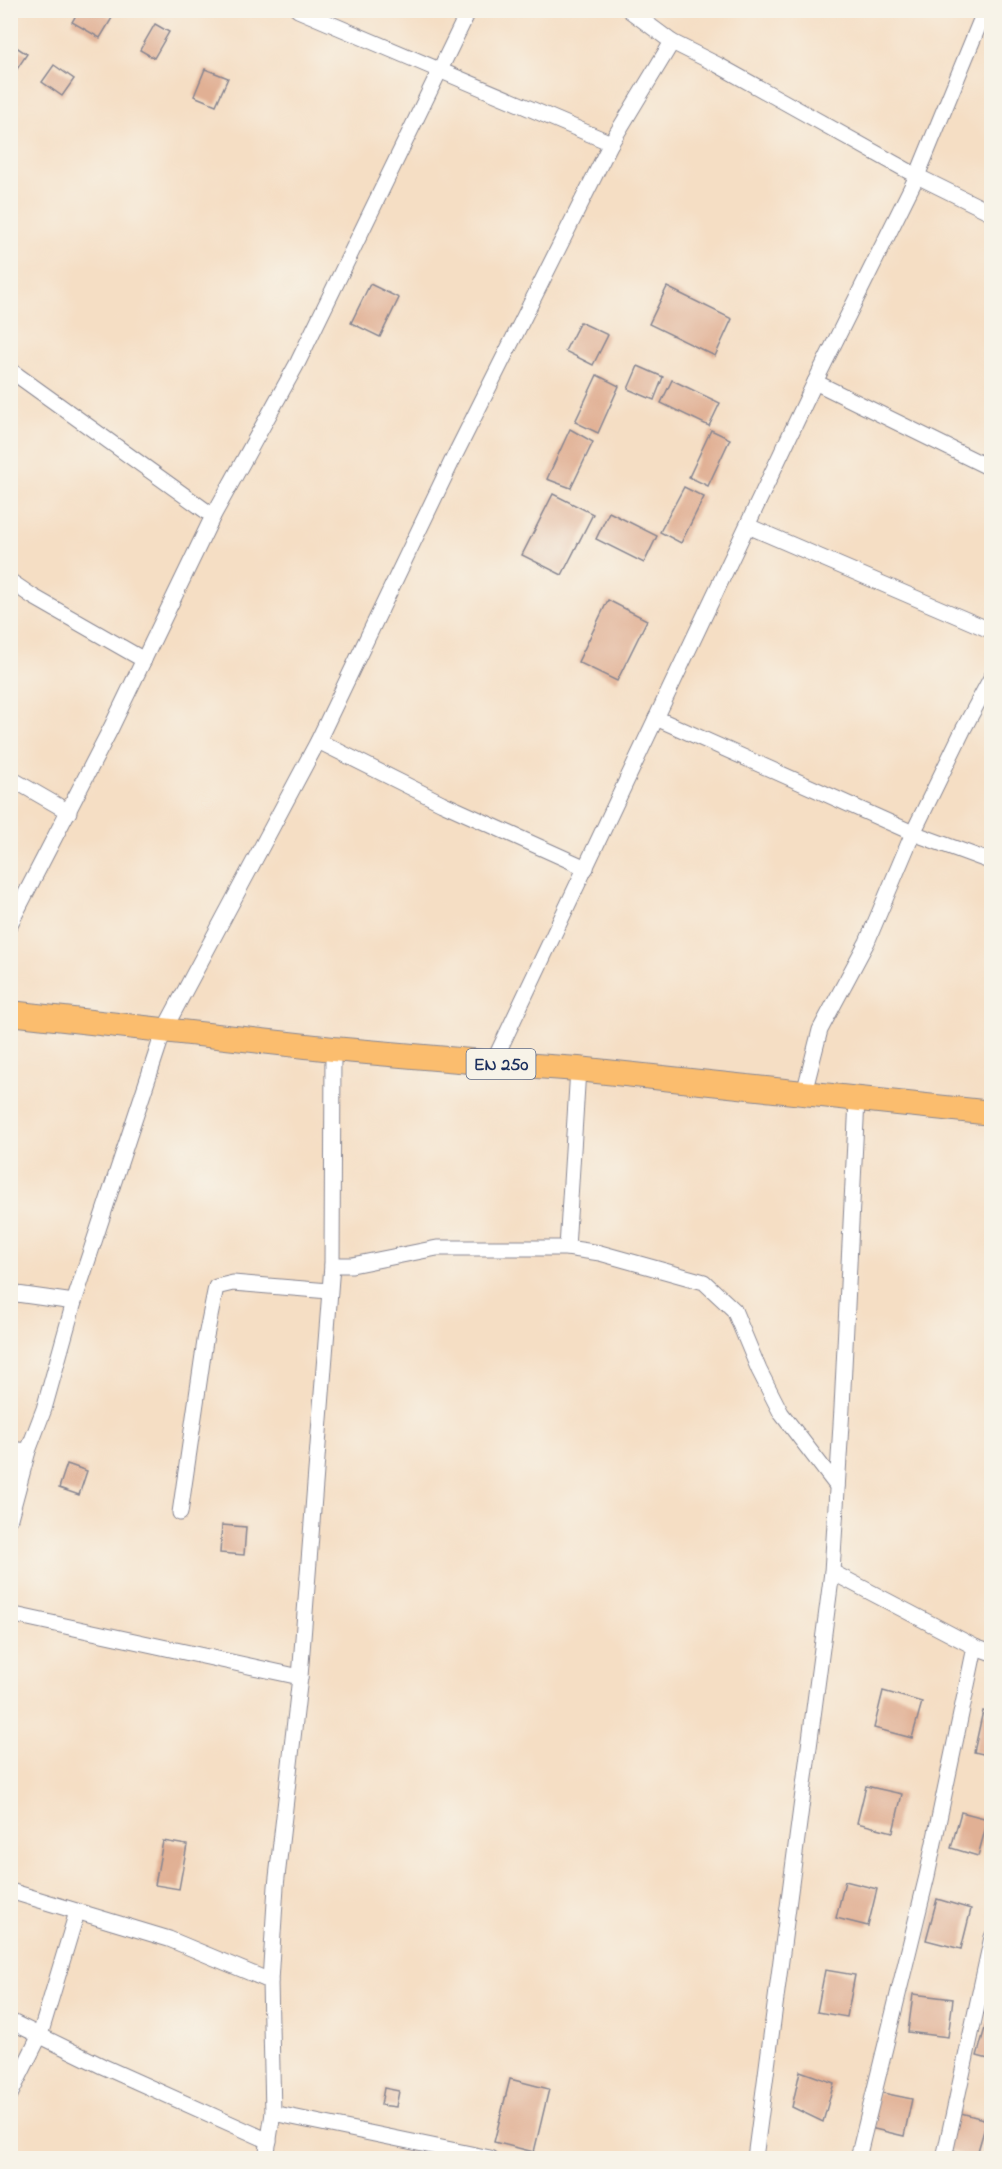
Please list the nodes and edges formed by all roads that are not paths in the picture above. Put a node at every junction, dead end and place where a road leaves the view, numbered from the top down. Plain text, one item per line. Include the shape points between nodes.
1 (298, 10) edge
2 (469, 10) edge
3 (629, 10) edge
4 (982, 14) edge
5 (672, 42) junction
6 (441, 69) junction
7 (611, 143) junction
8 (917, 176) junction
9 (992, 213) edge
10 (10, 370) edge
11 (815, 382) junction
12 (992, 468) edge
13 (213, 516) junction
14 (748, 526) junction
15 (10, 581) edge
16 (992, 631) edge
17 (144, 660) junction
18 (992, 676) edge
19 (656, 718) junction
20 (318, 741) junction
21 (10, 778) edge
22 (69, 812) junction
23 (913, 833) junction
24 (992, 862) edge
25 (586, 868) junction
26 (10, 924) edge
27 (10, 1013) edge
28 (164, 1030) junction
29 (333, 1048) junction
30 (493, 1064) junction
31 (578, 1069) junction
32 (804, 1093) junction
33 (856, 1100) junction
34 (992, 1113) edge
35 (567, 1248) junction
36 (332, 1265) junction
37 (329, 1291) junction
38 (10, 1293) edge
39 (74, 1302) junction
40 (10, 1449) edge
41 (28, 1451) junction
42 (837, 1486) junction
43 (180, 1513) dead end
44 (10, 1518) edge
45 (832, 1572) junction
46 (10, 1614) edge
47 (975, 1647) junction
48 (992, 1653) edge
49 (300, 1677) junction
50 (10, 1891) edge
51 (77, 1912) junction
52 (992, 1937) edge
53 (270, 1981) junction
54 (10, 2021) edge
55 (40, 2035) junction
56 (10, 2095) edge
57 (273, 2114) junction
58 (269, 2140) junction
59 (266, 2158) edge
60 (490, 2158) edge
61 (755, 2158) edge
62 (858, 2158) edge
63 (944, 2158) edge

1 - 6 street
2 - 6 street
3 - 5 street
4 - 8 street
5 - 7 street
5 - 8 street
6 - 7 street
6 - 13 street via 298,362
7 - 20 street
8 - 9 street
8 - 11 street
10 - 13 street
11 - 12 street
11 - 14 street
13 - 17 street
14 - 16 street
14 - 19 street
15 - 17 street
17 - 22 street
18 - 23 street
19 - 23 street
19 - 25 street
20 - 25 street
20 - 28 street
21 - 22 street
22 - 26 street
23 - 24 street
23 - 32 street via 867,942 820,1030
25 - 30 street
27 - 28 main road, EN 250
28 - 29 main road, EN 250
28 - 39 street
29 - 30 main road, EN 250
29 - 36 street
30 - 31 main road, EN 250
31 - 32 main road, EN 250
31 - 35 street
32 - 33 main road, EN 250
33 - 34 main road, EN 250
33 - 42 street
35 - 36 street via 437,1248 352,1265
35 - 42 street via 600,1253 704,1282 734,1310 781,1413
36 - 37 street
37 - 43 street via 234,1283 216,1287
37 - 49 street
38 - 39 street
39 - 41 street
40 - 41 street
41 - 44 street
42 - 45 street
45 - 47 street
45 - 61 street
46 - 49 street
47 - 48 street
47 - 62 street via 927,1876
49 - 53 street via 276,1886
50 - 51 street
51 - 53 street via 169,1939
51 - 55 street
52 - 63 street
53 - 57 street
54 - 55 street
55 - 56 street
55 - 58 street
57 - 58 street
57 - 60 street
58 - 59 street

